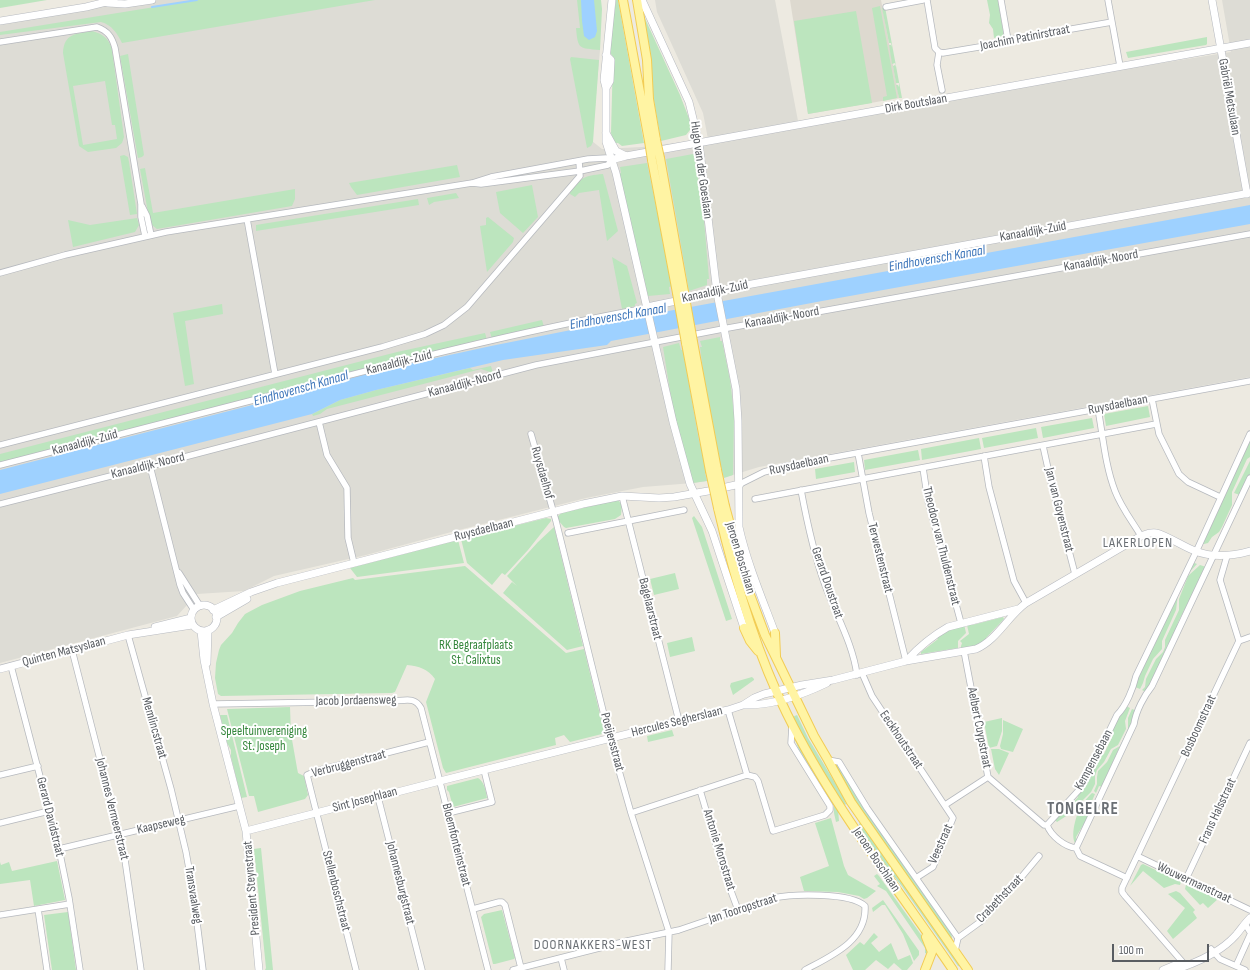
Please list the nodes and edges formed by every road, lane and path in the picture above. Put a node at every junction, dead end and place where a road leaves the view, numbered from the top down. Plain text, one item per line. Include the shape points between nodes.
1 (114, 0) edge
2 (152, 0) edge
3 (612, 0) edge
4 (623, 0) edge
5 (637, 0) edge
6 (642, 0) edge
7 (923, 0) edge
8 (927, 0) edge
9 (1001, 0) edge
10 (1108, 0) edge
11 (1212, 0) edge
12 (106, 1) edge
13 (886, 7) dead end
14 (0, 21) edge
15 (1112, 22) junction
16 (1008, 40) junction
17 (0, 42) edge
18 (1250, 43) edge
19 (1220, 49) junction
20 (939, 52) junction
21 (1120, 66) junction
22 (942, 90) dead end
23 (606, 133) junction
24 (653, 141) junction
25 (699, 143) junction
26 (626, 156) junction
27 (611, 160) junction
28 (579, 161) junction
29 (580, 171) junction
30 (472, 183) junction
31 (1248, 194) edge
32 (246, 219) junction
33 (148, 235) junction
34 (1250, 235) edge
35 (0, 273) edge
36 (717, 293) junction
37 (648, 310) junction
38 (722, 320) joint
39 (723, 329) junction
40 (655, 341) junction
41 (275, 374) junction
42 (1250, 381) edge
43 (1152, 399) junction
44 (1098, 409) junction
45 (319, 422) junction
46 (1156, 424) junction
47 (531, 434) dead end
48 (1102, 434) junction
49 (1250, 434) edge
50 (0, 445) edge
51 (1043, 446) junction
52 (858, 453) junction
53 (984, 456) junction
54 (0, 465) edge
55 (150, 466) junction
56 (923, 468) junction
57 (862, 478) junction
58 (1250, 478) edge
59 (740, 484) junction
60 (801, 490) junction
61 (694, 494) junction
62 (622, 496) junction
63 (755, 498) dead end
64 (1220, 498) junction
65 (0, 504) edge
66 (721, 507) junction
67 (684, 510) dead end
68 (553, 512) junction
69 (628, 522) junction
70 (568, 533) dead end
71 (1141, 536) junction
72 (1250, 551) edge
73 (1196, 552) junction
74 (1214, 556) junction
75 (1227, 556) junction
76 (354, 563) junction
77 (1075, 574) junction
78 (1026, 603) junction
79 (197, 608) junction
80 (1018, 609) junction
81 (215, 614) junction
82 (192, 621) junction
83 (961, 624) junction
84 (744, 628) joint
85 (204, 631) junction
86 (775, 633) joint
87 (128, 635) junction
88 (1250, 637) edge
89 (1239, 641) junction
90 (72, 650) junction
91 (964, 651) junction
92 (762, 655) junction
93 (777, 661) junction
94 (906, 661) junction
95 (11, 666) junction
96 (0, 669) edge
97 (860, 674) junction
98 (833, 680) junction
99 (789, 688) junction
100 (776, 691) junction
101 (794, 697) junction
102 (780, 700) junction
103 (213, 704) junction
104 (743, 705) junction
105 (728, 710) junction
106 (678, 721) junction
107 (792, 725) junction
108 (610, 739) junction
109 (429, 742) junction
110 (1250, 743) edge
111 (828, 760) junction
112 (38, 766) junction
113 (484, 770) junction
114 (0, 775) edge
115 (747, 775) junction
116 (988, 777) junction
117 (440, 781) junction
118 (700, 790) junction
119 (378, 797) junction
120 (945, 805) junction
121 (239, 806) junction
122 (49, 811) junction
123 (316, 813) junction
124 (448, 813) junction
125 (631, 813) junction
126 (178, 821) junction
127 (0, 823) edge
128 (1047, 825) junction
129 (246, 831) junction
130 (120, 834) junction
131 (1076, 848) junction
132 (59, 849) junction
133 (1039, 856) dead end
134 (1137, 856) junction
135 (916, 878) junction
136 (1126, 878) junction
137 (1186, 879) junction
138 (70, 904) junction
139 (473, 908) junction
140 (38, 909) junction
141 (738, 910) junction
142 (1250, 910) edge
143 (0, 915) edge
144 (1250, 918) edge
145 (1242, 926) junction
146 (926, 930) junction
147 (669, 932) junction
148 (1250, 932) edge
149 (1250, 935) edge
150 (958, 938) junction
151 (1212, 950) junction
152 (955, 951) junction
153 (561, 958) junction
154 (1185, 964) junction
155 (1236, 966) junction
156 (522, 968) junction
157 (47, 970) edge
158 (80, 970) edge
159 (141, 970) edge
160 (203, 970) edge
161 (260, 970) edge
162 (356, 970) edge
163 (422, 970) edge
164 (488, 970) edge
165 (513, 970) edge
166 (564, 970) edge
167 (668, 970) edge
168 (805, 970) edge
169 (925, 970) edge
170 (953, 970) edge
171 (968, 970) edge
172 (1163, 970) edge
173 (1174, 970) edge
174 (1244, 970) edge

1 - 12 street
2 - 12 street via 125,4
3 - 23 street via 604,80
4 - 24 main road
5 - 24 main road via 647,60
6 - 25 street, Hugo van der Goeslaan via 689,102
7 - 13 street
8 - 20 street via 935,48
9 - 16 street
10 - 15 street
11 - 19 street, Gabriël Metsulaan
12 - 14 street
15 - 16 street, Joachim Patinirstraat
15 - 21 street
16 - 20 street, Joachim Patinirstraat via 943,54
17 - 33 street via 97,26 110,34 115,48 141,217
18 - 19 street, Dirk Boutslaan
19 - 21 street, Dirk Boutslaan
19 - 31 street, Gabriël Metsulaan
20 - 22 street via 937,65
21 - 25 street, Dirk Boutslaan
23 - 26 street via 616,151
23 - 27 street
24 - 66 main road, Jeroen Boschlaan, bridge
25 - 26 street, Dirk Boutslaan
25 - 36 street, Hugo van der Goeslaan
26 - 27 street, Dirk Boutslaan
27 - 28 street via 599,157
27 - 29 street via 608,165
27 - 37 street
28 - 29 street
28 - 30 street via 490,177
29 - 30 street
29 - 41 street via 580,176 467,307 444,325 425,334 382,347
30 - 32 street
31 - 36 street, Kanaaldijk-Zuid via 741,286
32 - 33 street
32 - 41 street
33 - 35 street
34 - 39 street, Kanaaldijk-Noord
36 - 37 street, Kanaaldijk-Zuid
36 - 38 street, Hugo van der Goeslaan
37 - 40 street, Jeroen Boschlaan
37 - 54 street, Kanaaldijk-Zuid via 593,318 430,355
38 - 39 street, Jeroen Boschlaan
39 - 40 street, Kanaaldijk-Noord
39 - 59 street, Jeroen Boschlaan via 736,389
40 - 45 street, Kanaaldijk-Noord via 536,365
40 - 61 street, Jeroen Boschlaan via 673,422
41 - 50 street
42 - 43 street, Ruysdaelbaan
43 - 44 street, Ruysdaelbaan
43 - 46 street
44 - 48 street
44 - 52 street, Ruysdaelbaan
45 - 55 street, Kanaaldijk-Noord
45 - 76 street via 327,455 347,488 348,538
46 - 48 street, Ruysdaelbaan
46 - 64 street via 1180,474 1188,482
47 - 68 street, Ruysdaelhof
48 - 51 street, Ruysdaelbaan
48 - 71 street via 1114,490
49 - 64 street, Kempensebaan
51 - 53 street, Ruysdaelbaan
51 - 77 street, Jan van Goyenstraat
52 - 57 street, Terwestenstraat
52 - 59 street, Ruysdaelbaan via 764,472
53 - 56 street, Ruysdaelbaan
53 - 78 street via 989,487 1014,581
55 - 65 street, Kanaaldijk-Noord
55 - 79 street via 178,571
56 - 57 street, Ruysdaelbaan
56 - 83 street, Theodoor van Thuldenstraat via 928,501
57 - 60 street, Ruysdaelbaan
57 - 94 street, Terwestenstraat
58 - 74 street, Kempensebaan
59 - 61 street, Ruysdaelbaan
59 - 86 street, Jeroen Boschlaan via 741,537
60 - 63 street, Ruysdaelbaan
60 - 97 street, Gerard Doustraat via 807,522 825,584
61 - 62 street, Ruysdaelbaan via 659,498
61 - 84 street, Jeroen Boschlaan via 712,531
62 - 68 street, Ruysdaelbaan
62 - 69 street, Bagelaarstraat
64 - 73 street, Kempensebaan
66 - 92 main road, Jeroen Boschlaan via 738,586
66 - 93 main road, Jeroen Boschlaan via 746,584
67 - 69 street
68 - 76 street, Ruysdaelbaan
68 - 108 street, Poeijersstraat
69 - 70 street
69 - 106 street, Bagelaarstraat
71 - 73 street via 1156,533
71 - 77 street
72 - 75 street
73 - 74 street
73 - 128 street, Kempensebaan via 1087,777 1078,791
74 - 75 street
74 - 131 street, Kempensebaan via 1138,712
75 - 89 street via 1220,580
76 - 81 street, Ruysdaelbaan via 277,583
77 - 78 street
78 - 80 street
79 - 81 street via 205,606
79 - 82 street
80 - 83 street
80 - 91 street via 986,643 976,649
81 - 85 street via 214,625
82 - 85 street via 196,629
82 - 87 street, Quinten Matsyslaan via 141,630
83 - 94 street via 940,631
84 - 92 main road via 750,641
85 - 103 street, President Steynstraat via 202,645
86 - 93 main road
87 - 90 street, Quinten Matsyslaan
87 - 126 street, Memlincstraat
88 - 89 street
89 - 134 street, Bosboomstraat
90 - 95 street, Quinten Matsyslaan
90 - 130 street, Johannes Vermeerstraat
91 - 94 street
91 - 116 street, Aelbert Cuypstraat
92 - 100 main road, Jeroen Boschlaan
93 - 99 main road, Jeroen Boschlaan
94 - 97 street
95 - 96 street, Quinten Matsyslaan
95 - 112 street, Gerard Davidstraat
97 - 98 street
97 - 120 street, Eeckhoutstraat
98 - 99 street, Hercules Segherslaan
98 - 101 street, Hercules Segherslaan
99 - 100 street, Hercules Segherslaan
99 - 101 main road, Jeroen Boschlaan
100 - 102 main road, Jeroen Boschlaan
100 - 104 street, Hercules Segherslaan via 760,695
101 - 102 street, Hercules Segherslaan
101 - 111 main road, Jeroen Boschlaan
102 - 104 street, Hercules Segherslaan via 755,706
102 - 107 main road, Jeroen Boschlaan
103 - 109 street, Jacob Jordaensweg via 412,700 421,708
103 - 121 street, President Steynstraat
104 - 105 street, Hercules Segherslaan
105 - 106 street, Hercules Segherslaan
105 - 115 street
106 - 108 street, Hercules Segherslaan
107 - 115 street, Jeroen Boschlaan via 791,743 828,802 830,810 825,815 773,831 758,781 755,777
107 - 146 main road, Jeroen Boschlaan via 845,813
108 - 113 street, Sint Josephlaan
108 - 125 street, Poeijersstraat
109 - 117 street, Jacob Jordaensweg
109 - 123 street, Verbruggenstraat via 309,773 307,778
110 - 137 street, Frans Halsstraat
111 - 135 street, Jeroen Boschlaan via 839,762 867,808
111 - 152 main road, Jeroen Boschlaan via 851,802
112 - 114 street
112 - 122 street, Gerard Davidstraat
113 - 117 street, Sint Josephlaan
113 - 124 street via 492,802
115 - 118 street
116 - 120 street
116 - 128 street, Aelbert Cuypstraat
117 - 119 street, Sint Josephlaan
117 - 124 street, Bloemfonteinstraat
118 - 125 street
118 - 141 street, Antonie Morostraat
119 - 123 street, Sint Josephlaan
119 - 163 street, Johannesburgstraat
120 - 135 street, Veestraat via 953,818 933,867
121 - 126 street, Kaapseweg
121 - 129 street, President Steynstraat
122 - 127 street
122 - 132 street, Gerard Davidstraat
123 - 129 street, Sint Josephlaan
123 - 162 street, Stellenboschstraat
124 - 139 street, Bloemfonteinstraat
125 - 147 street, Poeijersstraat
126 - 130 street, Kaapseweg
126 - 160 street, Transvaalweg via 194,891
128 - 131 street via 1049,832 1068,847
129 - 161 street, President Steynstraat
130 - 132 street, Kaapseweg
130 - 159 street, Johannes Vermeerstraat
131 - 136 street via 1080,856
132 - 138 street, Gerard Davidstraat
133 - 150 street, Crabethstraat via 980,922
134 - 136 street, Bosboomstraat
134 - 137 street, Wouwermanstraat
135 - 150 street, Jeroen Boschlaan
136 - 154 street, Bosboomstraat via 1122,892
137 - 142 street, Wouwermanstraat
138 - 140 street
138 - 158 street, Gerard Davidstraat
139 - 156 street via 499,902 505,905
139 - 164 street, Bloemfonteinstraat
140 - 143 street
140 - 157 street
141 - 147 street, Jan Tooropstraat
141 - 168 street, Jan Tooropstraat via 773,898 805,894 838,897 862,903 866,911 863,922 849,944
144 - 145 street
145 - 148 street
145 - 151 street
146 - 169 main road via 926,938 932,952
146 - 170 main road, Jeroen Boschlaan
147 - 153 street, Jan Tooropstraat
147 - 167 street, Poeijersstraat
149 - 155 street
150 - 152 street
151 - 154 street
151 - 155 street via 1220,959
152 - 171 main road, Jeroen Boschlaan
153 - 156 street, Jan Tooropstraat
153 - 166 street
154 - 172 street
154 - 173 street
155 - 174 street
156 - 165 street, Jan Tooropstraat

